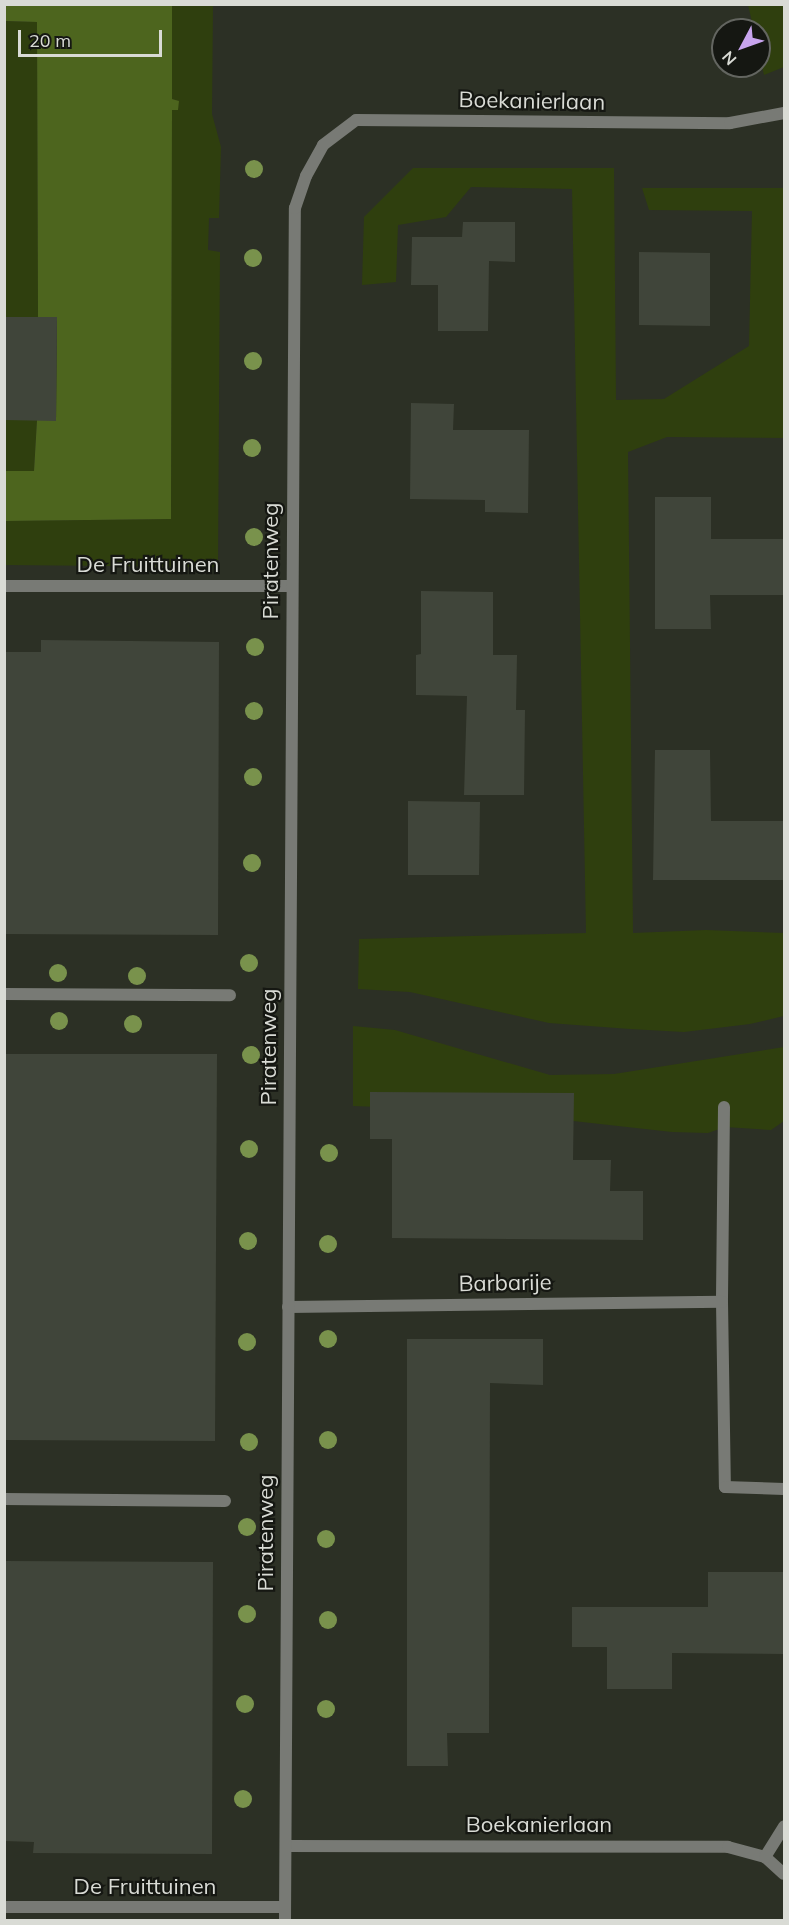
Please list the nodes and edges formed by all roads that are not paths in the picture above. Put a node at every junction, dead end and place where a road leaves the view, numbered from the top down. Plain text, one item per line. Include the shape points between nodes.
1 (784, 113) edge
2 (306, 177) joint
3 (4, 586) edge
4 (292, 586) junction
5 (4, 994) edge
6 (230, 994) dead end
7 (724, 1107) dead end
8 (722, 1302) junction
9 (288, 1307) junction
10 (784, 1489) edge
11 (4, 1498) edge
12 (225, 1501) dead end
13 (784, 1826) edge
14 (286, 1846) junction
15 (765, 1857) junction
16 (784, 1874) edge
17 (4, 1907) edge
18 (285, 1907) junction
19 (285, 1920) edge

1 - 2 street, Boekanierlaan via 730,123 356,120 323,145
2 - 4 street, Piratenweg via 295,208
3 - 4 street, De Fruittuinen
4 - 9 street, Piratenweg
5 - 6 street
7 - 8 street
8 - 9 street, Barbarije
8 - 10 street via 725,1487
9 - 14 street, Piratenweg
11 - 12 street
13 - 15 street
14 - 15 street, Boekanierlaan via 728,1847
14 - 18 street, Piratenweg
15 - 16 street, Boekanierlaan
17 - 18 street, De Fruittuinen
18 - 19 street, Piratenweg

